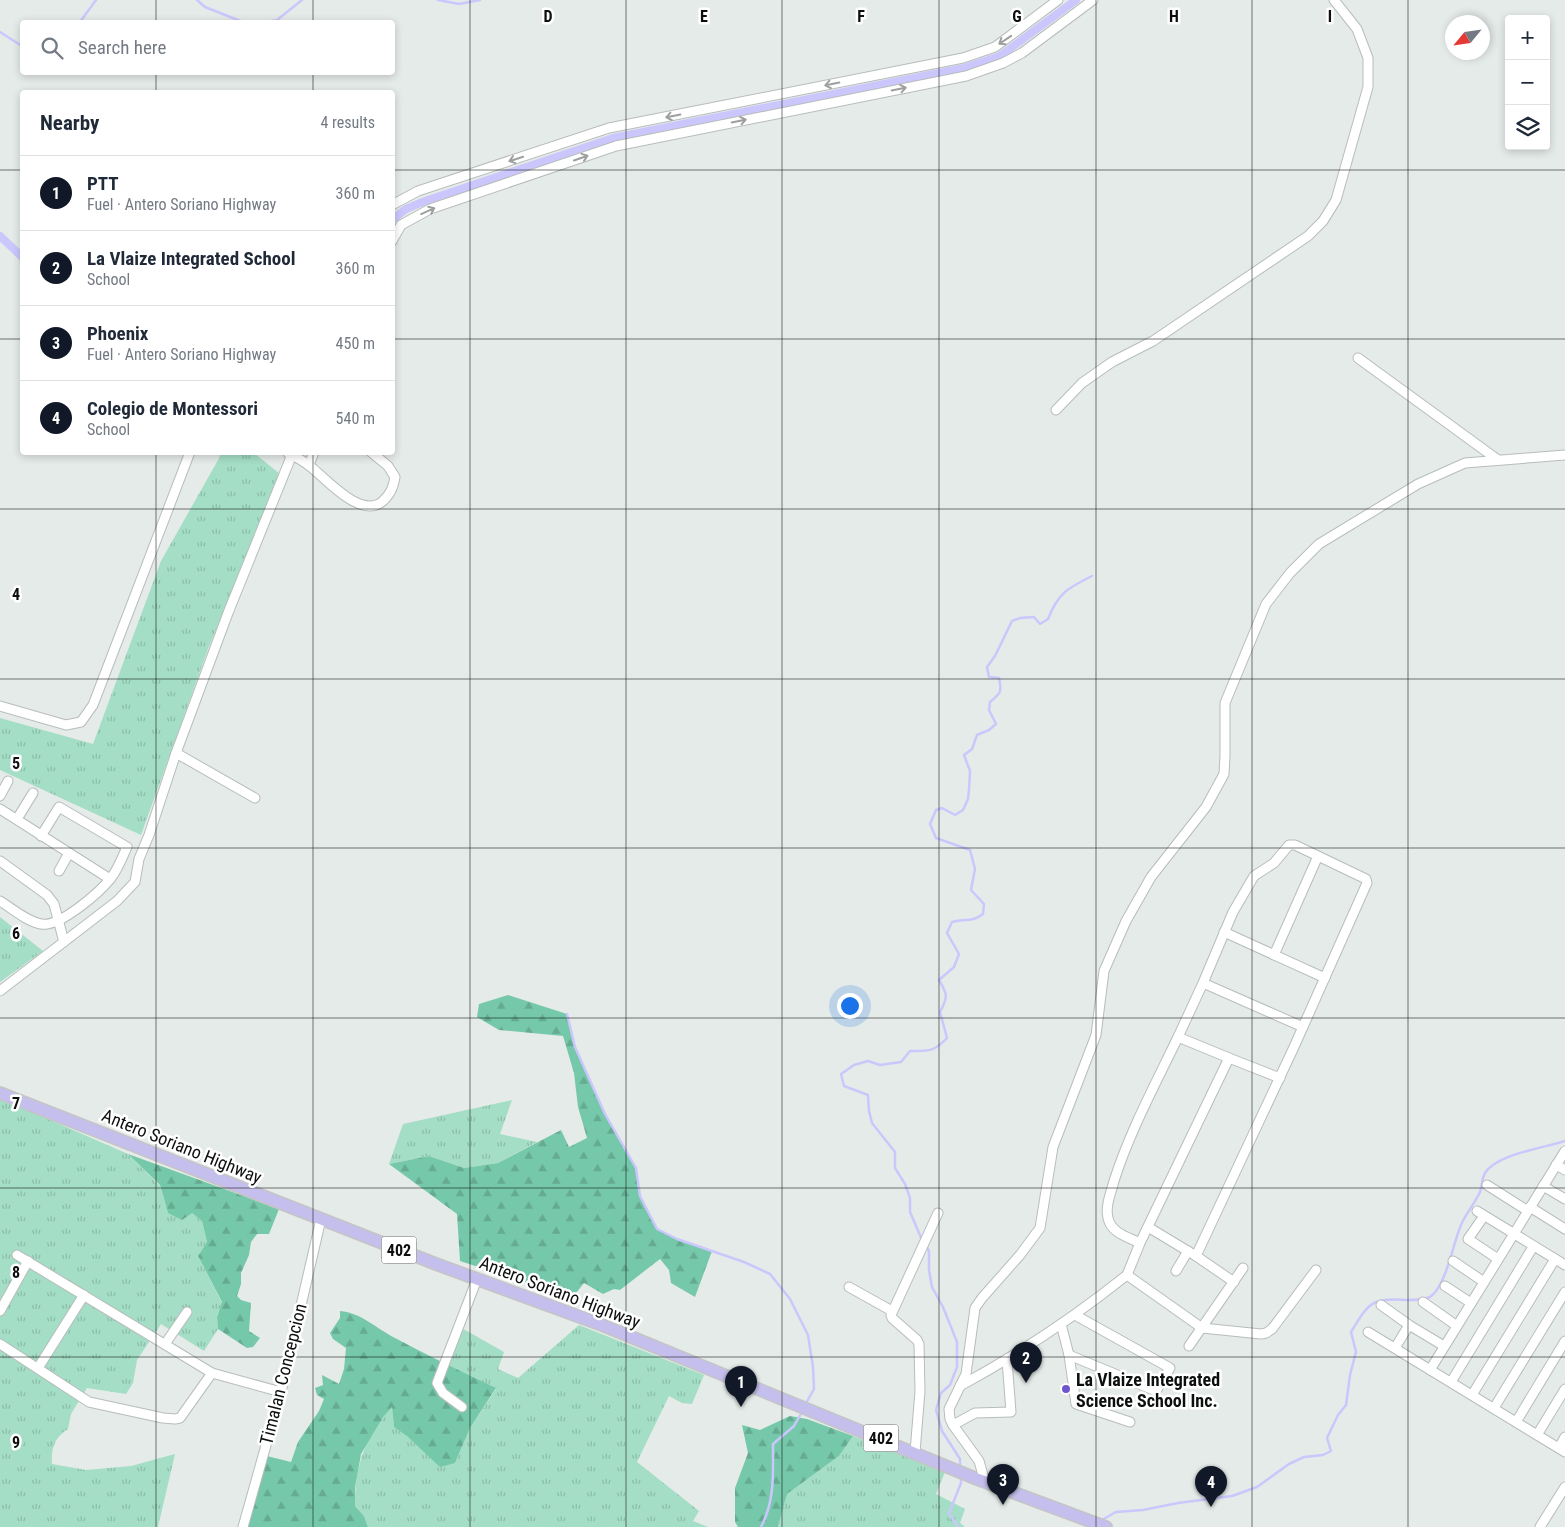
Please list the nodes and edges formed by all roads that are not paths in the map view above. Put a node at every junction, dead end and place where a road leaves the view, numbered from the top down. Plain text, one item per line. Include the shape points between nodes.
1 (1058, 0) edge
2 (1093, 0) edge
3 (1334, 0) edge
4 (777, 95) junction
5 (781, 113) junction
6 (395, 203) edge
7 (395, 236) edge
8 (1358, 358) dead end
9 (1056, 410) dead end
10 (189, 455) edge
11 (290, 455) edge
12 (294, 455) edge
13 (313, 455) edge
14 (375, 455) edge
15 (1565, 455) edge
16 (1498, 460) junction
17 (309, 465) junction
18 (0, 706) edge
19 (176, 753) junction
20 (8, 781) dead end
21 (32, 793) dead end
22 (0, 796) edge
23 (255, 798) dead end
24 (0, 808) edge
25 (16, 819) junction
26 (41, 836) junction
27 (69, 854) junction
28 (1318, 856) junction
29 (0, 861) edge
30 (59, 871) dead end
31 (110, 879) junction
32 (0, 901) edge
33 (58, 921) junction
34 (1224, 932) junction
35 (64, 942) junction
36 (1274, 955) junction
37 (1325, 978) junction
38 (1203, 983) junction
39 (0, 991) edge
40 (1303, 1027) junction
41 (1178, 1037) junction
42 (1229, 1058) junction
43 (1280, 1078) junction
44 (0, 1093) edge
45 (1565, 1151) edge
46 (1556, 1165) junction
47 (1565, 1170) edge
48 (1487, 1184) dead end
49 (1543, 1186) junction
50 (1565, 1200) edge
51 (1529, 1209) junction
52 (938, 1213) dead end
53 (321, 1219) junction
54 (1148, 1227) junction
55 (1565, 1229) edge
56 (1513, 1235) junction
57 (1140, 1243) junction
58 (1533, 1247) junction
59 (1192, 1254) junction
60 (16, 1255) dead end
61 (1498, 1259) junction
62 (1555, 1259) junction
63 (1453, 1261) dead end
64 (28, 1262) junction
65 (1565, 1265) edge
66 (1243, 1268) dead end
67 (1316, 1270) dead end
68 (1176, 1271) dead end
69 (1127, 1275) junction
70 (477, 1279) junction
71 (1234, 1282) junction
72 (1484, 1282) junction
73 (1445, 1286) dead end
74 (849, 1287) dead end
75 (1565, 1292) edge
76 (84, 1295) junction
77 (1423, 1302) dead end
78 (1471, 1303) junction
79 (1381, 1305) dead end
80 (0, 1311) edge
81 (892, 1311) junction
82 (187, 1312) dead end
83 (1075, 1315) junction
84 (1061, 1324) junction
85 (1409, 1324) junction
86 (1457, 1326) junction
87 (1202, 1328) junction
88 (1368, 1332) dead end
89 (1565, 1341) edge
90 (0, 1344) edge
91 (165, 1344) junction
92 (1189, 1346) dead end
93 (1444, 1346) junction
94 (1395, 1348) junction
95 (1068, 1355) junction
96 (1007, 1360) junction
97 (38, 1368) junction
98 (1430, 1370) junction
99 (212, 1372) junction
100 (1451, 1382) junction
101 (960, 1386) junction
102 (1565, 1389) edge
103 (281, 1392) junction
104 (1472, 1395) junction
105 (462, 1407) dead end
106 (1494, 1408) junction
107 (1130, 1422) dead end
108 (1516, 1422) junction
109 (953, 1425) junction
110 (1537, 1435) junction
111 (1565, 1437) edge
112 (1562, 1450) edge
113 (915, 1452) junction
114 (985, 1482) junction
115 (1565, 1489) edge
116 (1103, 1526) edge
117 (243, 1527) edge
118 (1540, 1527) edge

1 -> 4 street via 995,47 963,58
5 -> 2 street via 966,76 1003,63 1022,53
3 - 9 street via 1357,29 1368,58 1368,87 1336,200 1323,221 1308,236 1152,342 1112,362 1082,383
4 - 5 street
4 -> 6 street via 609,128 418,191
7 -> 5 street via 401,225 430,209 616,146
8 - 16 street
10 - 18 street via 93,705 81,722 66,725
11 - 19 street
12 - 17 street
13 - 17 street
14 - 17 street via 395,477 392,491 380,503 370,507 357,504
15 - 16 street
16 - 101 street via 1465,463 1418,484 1319,544 1290,573 1266,604 1224,704 1224,774 1206,807 1151,877 1104,971 1096,1035 1053,1147 1040,1228 975,1308 966,1374
19 - 23 street
19 - 35 street via 139,859 135,882 117,901
20 - 22 street
21 - 25 street
24 - 25 street
25 - 26 street
26 - 27 street
26 - 31 street via 59,807 127,847
27 - 30 street
27 - 31 street
28 - 34 street via 1295,844 1289,845 1274,864 1254,876
28 - 36 street
28 - 37 street via 1366,879 1367,883
29 - 33 street via 47,895 54,904
31 - 33 street
32 - 33 street via 43,925
33 - 35 street
34 - 36 street
34 - 38 street
35 - 39 street
36 - 37 street
37 - 40 street
38 - 40 street
38 - 41 street
40 - 43 street
41 - 42 street
41 - 57 street via 1124,1151 1107,1206 1111,1226
42 - 43 street
42 - 54 street
43 - 59 street
44 - 53 main road, Antero Soriano Highway / 402
45 - 46 street
46 - 47 street
46 - 49 street
48 - 51 street
49 - 50 street
49 - 51 street
51 - 55 street
51 - 56 street
52 - 81 street
53 - 70 main road, Antero Soriano Highway / 402
53 - 103 street, Timalan Concepcion
54 - 57 street
54 - 59 street
56 - 58 street
56 - 61 street
56 - 61 street via 1480,1214 1468,1240
57 - 69 street
58 - 62 street
58 - 100 street
59 - 68 street
59 - 71 street
60 - 64 street
61 - 72 street
62 - 65 street
62 - 104 street
63 - 72 street
64 - 76 street
64 - 80 street
66 - 71 street
67 - 87 street via 1266,1333
69 - 83 street
69 - 87 street
70 - 105 street via 437,1383 443,1393
70 - 113 main road, Antero Soriano Highway / 402 via 602,1325
71 - 87 street
72 - 78 street
73 - 78 street
74 - 81 street
75 - 106 street
76 - 91 street
76 - 97 street
77 - 86 street
78 - 86 street
79 - 85 street
81 - 113 street via 892,1318 919,1344 920,1391
82 - 91 street
83 - 84 street
83 - 95 street via 1170,1368 1156,1390
84 - 95 street
84 - 96 street
85 - 93 street
85 - 94 street
86 - 93 street
87 - 92 street
88 - 94 street
89 - 108 street
90 - 97 street
91 - 99 street
93 - 98 street
94 - 98 street
95 - 107 street via 1076,1404
96 - 101 street
96 - 109 street via 1011,1412 975,1412
97 - 99 street via 89,1402 175,1419 180,1418
98 - 100 street
99 - 103 street
100 - 104 street
101 - 109 street via 949,1409
102 - 110 street
103 - 117 street, Timalan Concepcion
104 - 106 street
106 - 108 street
108 - 110 street
109 - 114 street via 979,1461
110 - 112 street
111 - 112 street
113 - 114 main road, Antero Soriano Highway / 402
114 - 116 main road, Antero Soriano Highway / 402
115 - 118 street

